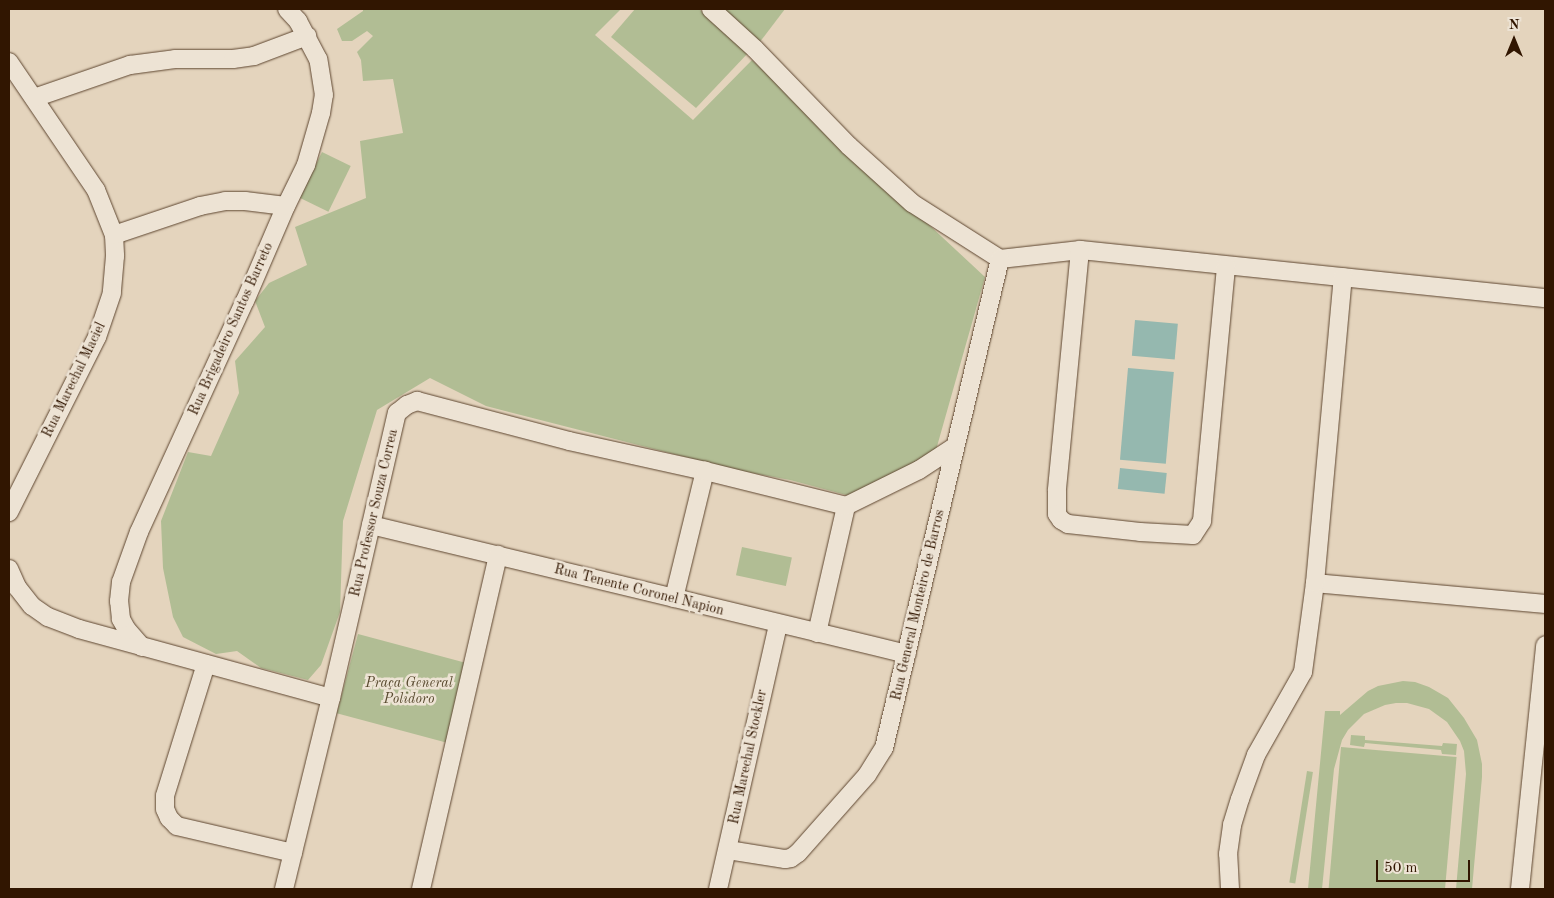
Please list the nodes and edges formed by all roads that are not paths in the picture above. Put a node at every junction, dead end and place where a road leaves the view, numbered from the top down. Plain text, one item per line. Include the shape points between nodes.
1 (287, 9) edge
2 (711, 9) edge
3 (307, 36) junction
4 (9, 62) edge
5 (34, 98) junction
6 (286, 206) junction
7 (114, 235) junction
8 (1080, 250) junction
9 (1000, 259) junction
10 (1226, 266) junction
11 (1343, 277) junction
12 (1545, 298) edge
13 (954, 447) junction
14 (705, 471) junction
15 (846, 506) junction
16 (9, 512) edge
17 (371, 525) junction
18 (498, 555) junction
19 (9, 569) edge
20 (1315, 583) junction
21 (674, 598) junction
22 (1545, 604) edge
23 (778, 624) junction
24 (817, 632) junction
25 (1545, 645) edge
26 (142, 647) junction
27 (907, 654) junction
28 (206, 664) junction
29 (331, 698) junction
30 (1533, 761) junction
31 (1545, 786) edge
32 (728, 850) junction
33 (293, 853) junction
34 (284, 889) edge
35 (421, 889) edge
36 (718, 889) edge
37 (1230, 889) edge
38 (1520, 889) edge

1 - 3 street, Rua Brigadeiro Santos Barreto
2 - 9 street via 755,49 849,146 912,203
3 - 5 street via 254,56 175,59 130,65
3 - 6 street, Rua Brigadeiro Santos Barreto via 318,59 324,96 306,165
4 - 5 street, Rua Marechal Maciel
5 - 7 street, Rua Marechal Maciel via 96,190
6 - 7 street via 245,200 225,201 200,206
6 - 26 street, Rua Brigadeiro Santos Barreto via 139,532 122,582 121,619
7 - 16 street, Rua Marechal Maciel via 115,274 108,311
8 - 9 street
8 - 10 street
8 - 10 street via 1057,514 1068,524 1140,532 1193,535 1202,521
9 - 13 street, Rua General Monteiro de Barros
10 - 11 street
11 - 12 street
11 - 20 street
13 - 15 street via 919,470
13 - 27 street, Rua General Monteiro de Barros
14 - 15 street, Rua Professor Souza Correa
14 - 17 street, Rua Professor Souza Correa via 570,441 417,401 397,413
14 - 21 street
15 - 24 street
17 - 18 street, Rua Tenente Coronel Napion
17 - 29 street, Rua Professor Souza Correa
18 - 21 street, Rua Tenente Coronel Napion
18 - 35 street
19 - 26 street via 32,606 48,616 79,629
20 - 22 street
20 - 37 street via 1303,672 1256,755 1232,825 1228,854
21 - 23 street, Rua Tenente Coronel Napion
23 - 24 street, Rua Tenente Coronel Napion
23 - 32 street, Rua Marechal Stockler
24 - 27 street, Rua Tenente Coronel Napion
25 - 30 street
26 - 28 street
27 - 32 street, Rua General Monteiro de Barros via 884,748 867,774 798,854 785,859
28 - 29 street
28 - 33 street via 165,796 169,818 177,826
29 - 33 street, Rua Professor Souza Correa
30 - 31 street
30 - 38 street
32 - 36 street, Rua Marechal Stockler
33 - 34 street, Rua Professor Souza Correa

